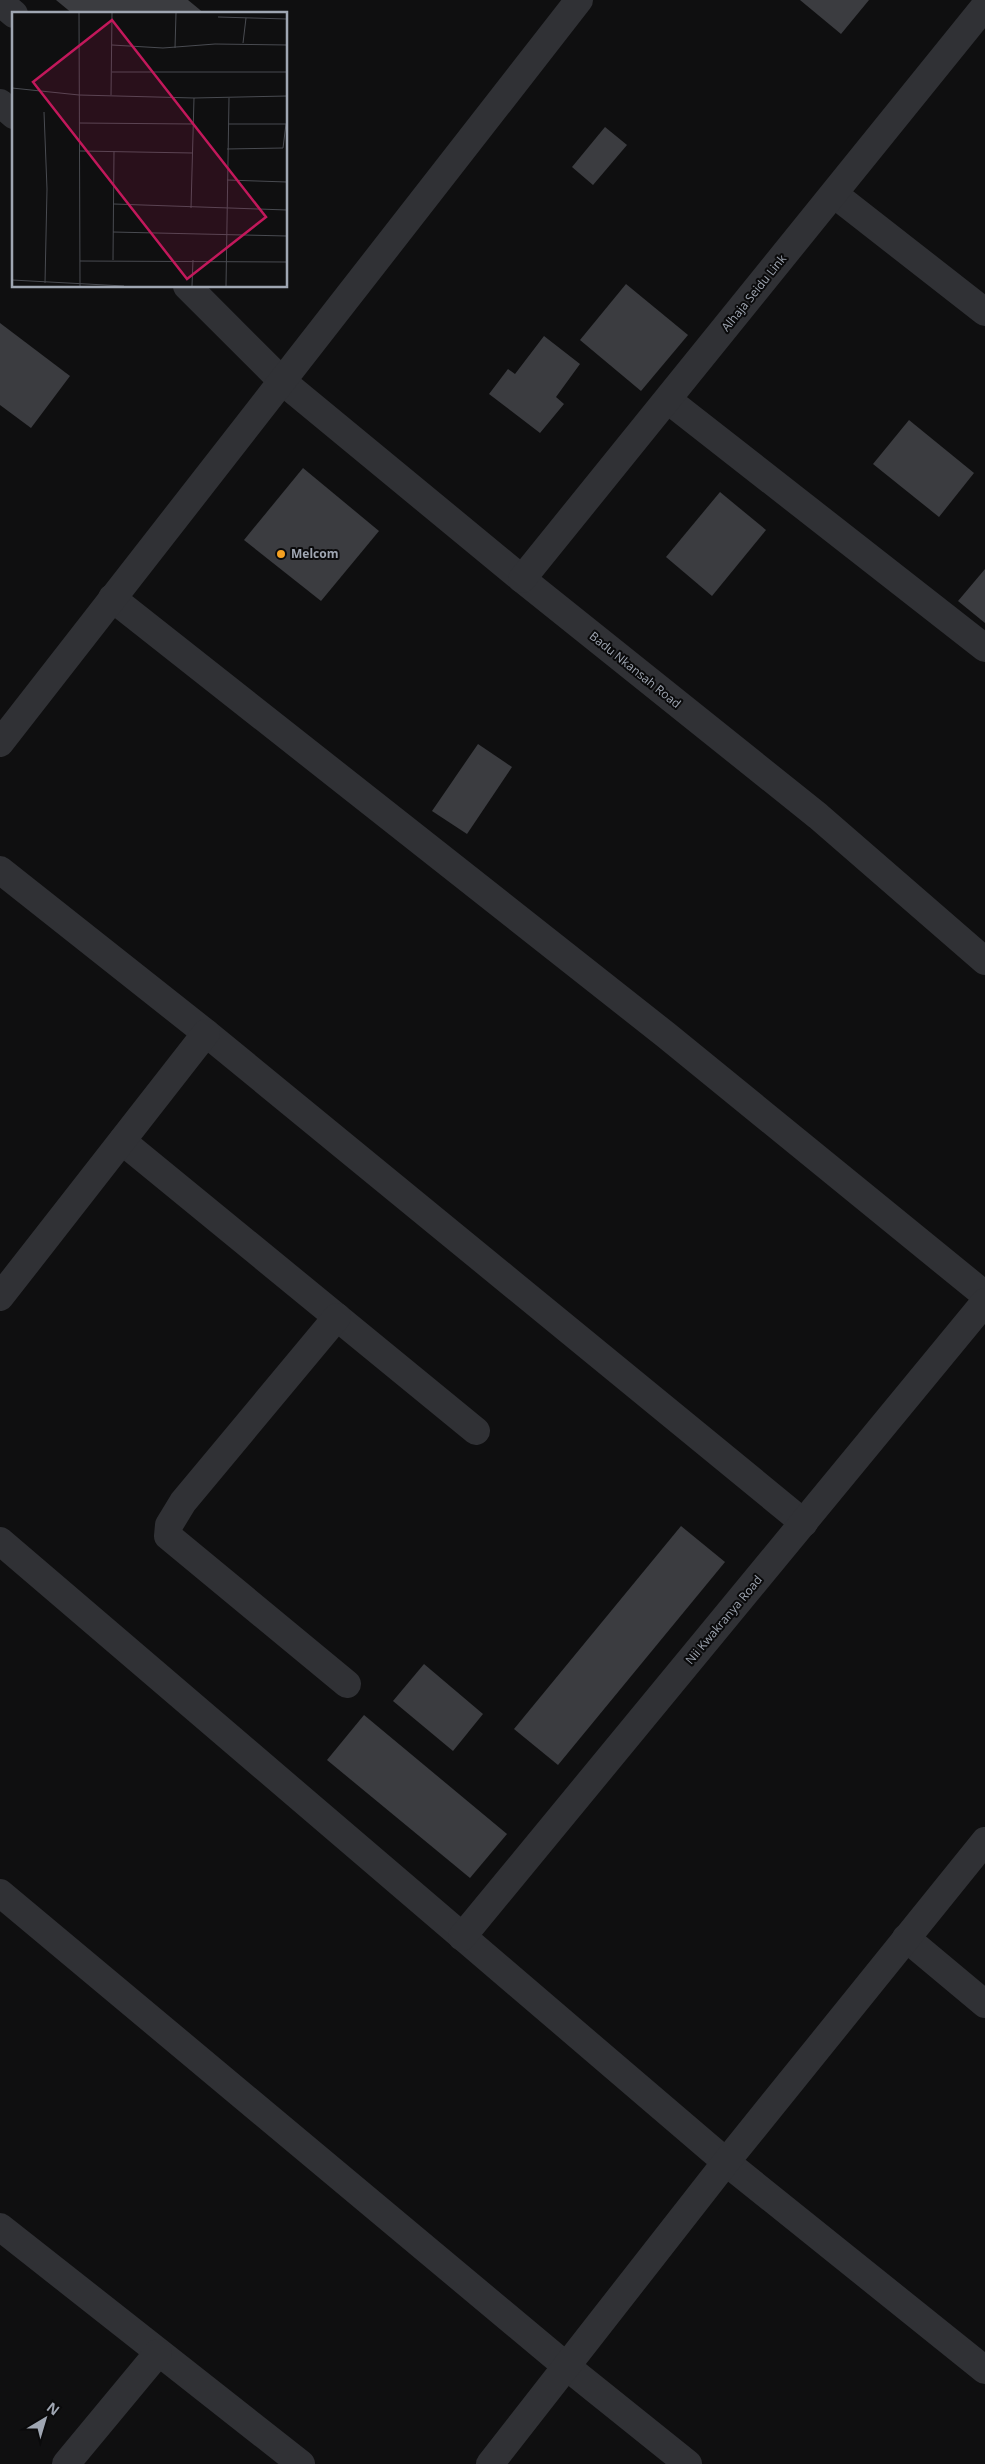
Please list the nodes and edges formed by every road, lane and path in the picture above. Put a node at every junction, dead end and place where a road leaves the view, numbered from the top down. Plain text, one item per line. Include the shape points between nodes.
1 (579, 0) edge
2 (985, 6) edge
3 (0, 103) edge
4 (12, 113) edge
5 (834, 194) junction
6 (189, 288) edge
7 (985, 312) edge
8 (282, 381) junction
9 (668, 400) junction
10 (522, 579) junction
11 (112, 598) junction
12 (985, 648) edge
13 (0, 742) edge
14 (0, 870) edge
15 (985, 961) edge
16 (206, 1033) junction
17 (122, 1141) junction
18 (985, 1295) edge
19 (0, 1297) edge
20 (985, 1302) edge
21 (336, 1317) junction
22 (476, 1431) dead end
23 (804, 1523) junction
24 (0, 1541) edge
25 (347, 1684) dead end
26 (985, 1841) edge
27 (0, 1893) edge
28 (462, 1937) junction
29 (906, 1938) junction
30 (985, 2004) edge
31 (726, 2162) junction
32 (0, 2227) edge
33 (158, 2352) junction
34 (566, 2366) junction
35 (985, 2370) edge
36 (66, 2464) edge
37 (301, 2464) edge
38 (490, 2464) edge
39 (688, 2464) edge

1 - 8 street
2 - 5 street, Alhaja Seidu Link
3 - 4 street
5 - 7 street
5 - 9 street, Alhaja Seidu Link
6 - 8 street, Badu Nkansah Road
8 - 10 street, Badu Nkansah Road
8 - 11 street
9 - 10 street, Alhaja Seidu Link
9 - 12 street
10 - 15 street, Badu Nkansah Road via 818,816
11 - 13 street
11 - 18 street via 666,1035
14 - 16 street
16 - 17 street
16 - 23 street
17 - 19 street
17 - 21 street
20 - 23 street, Nii Kwakranya Road
21 - 22 street
21 - 25 street via 183,1502 169,1525 168,1536
23 - 28 street, Nii Kwakranya Road
24 - 28 street
26 - 29 street
27 - 34 street
28 - 31 street
29 - 30 street
29 - 31 street
31 - 34 street
31 - 35 street
32 - 33 street
33 - 36 street
33 - 37 street
34 - 38 street
34 - 39 street

